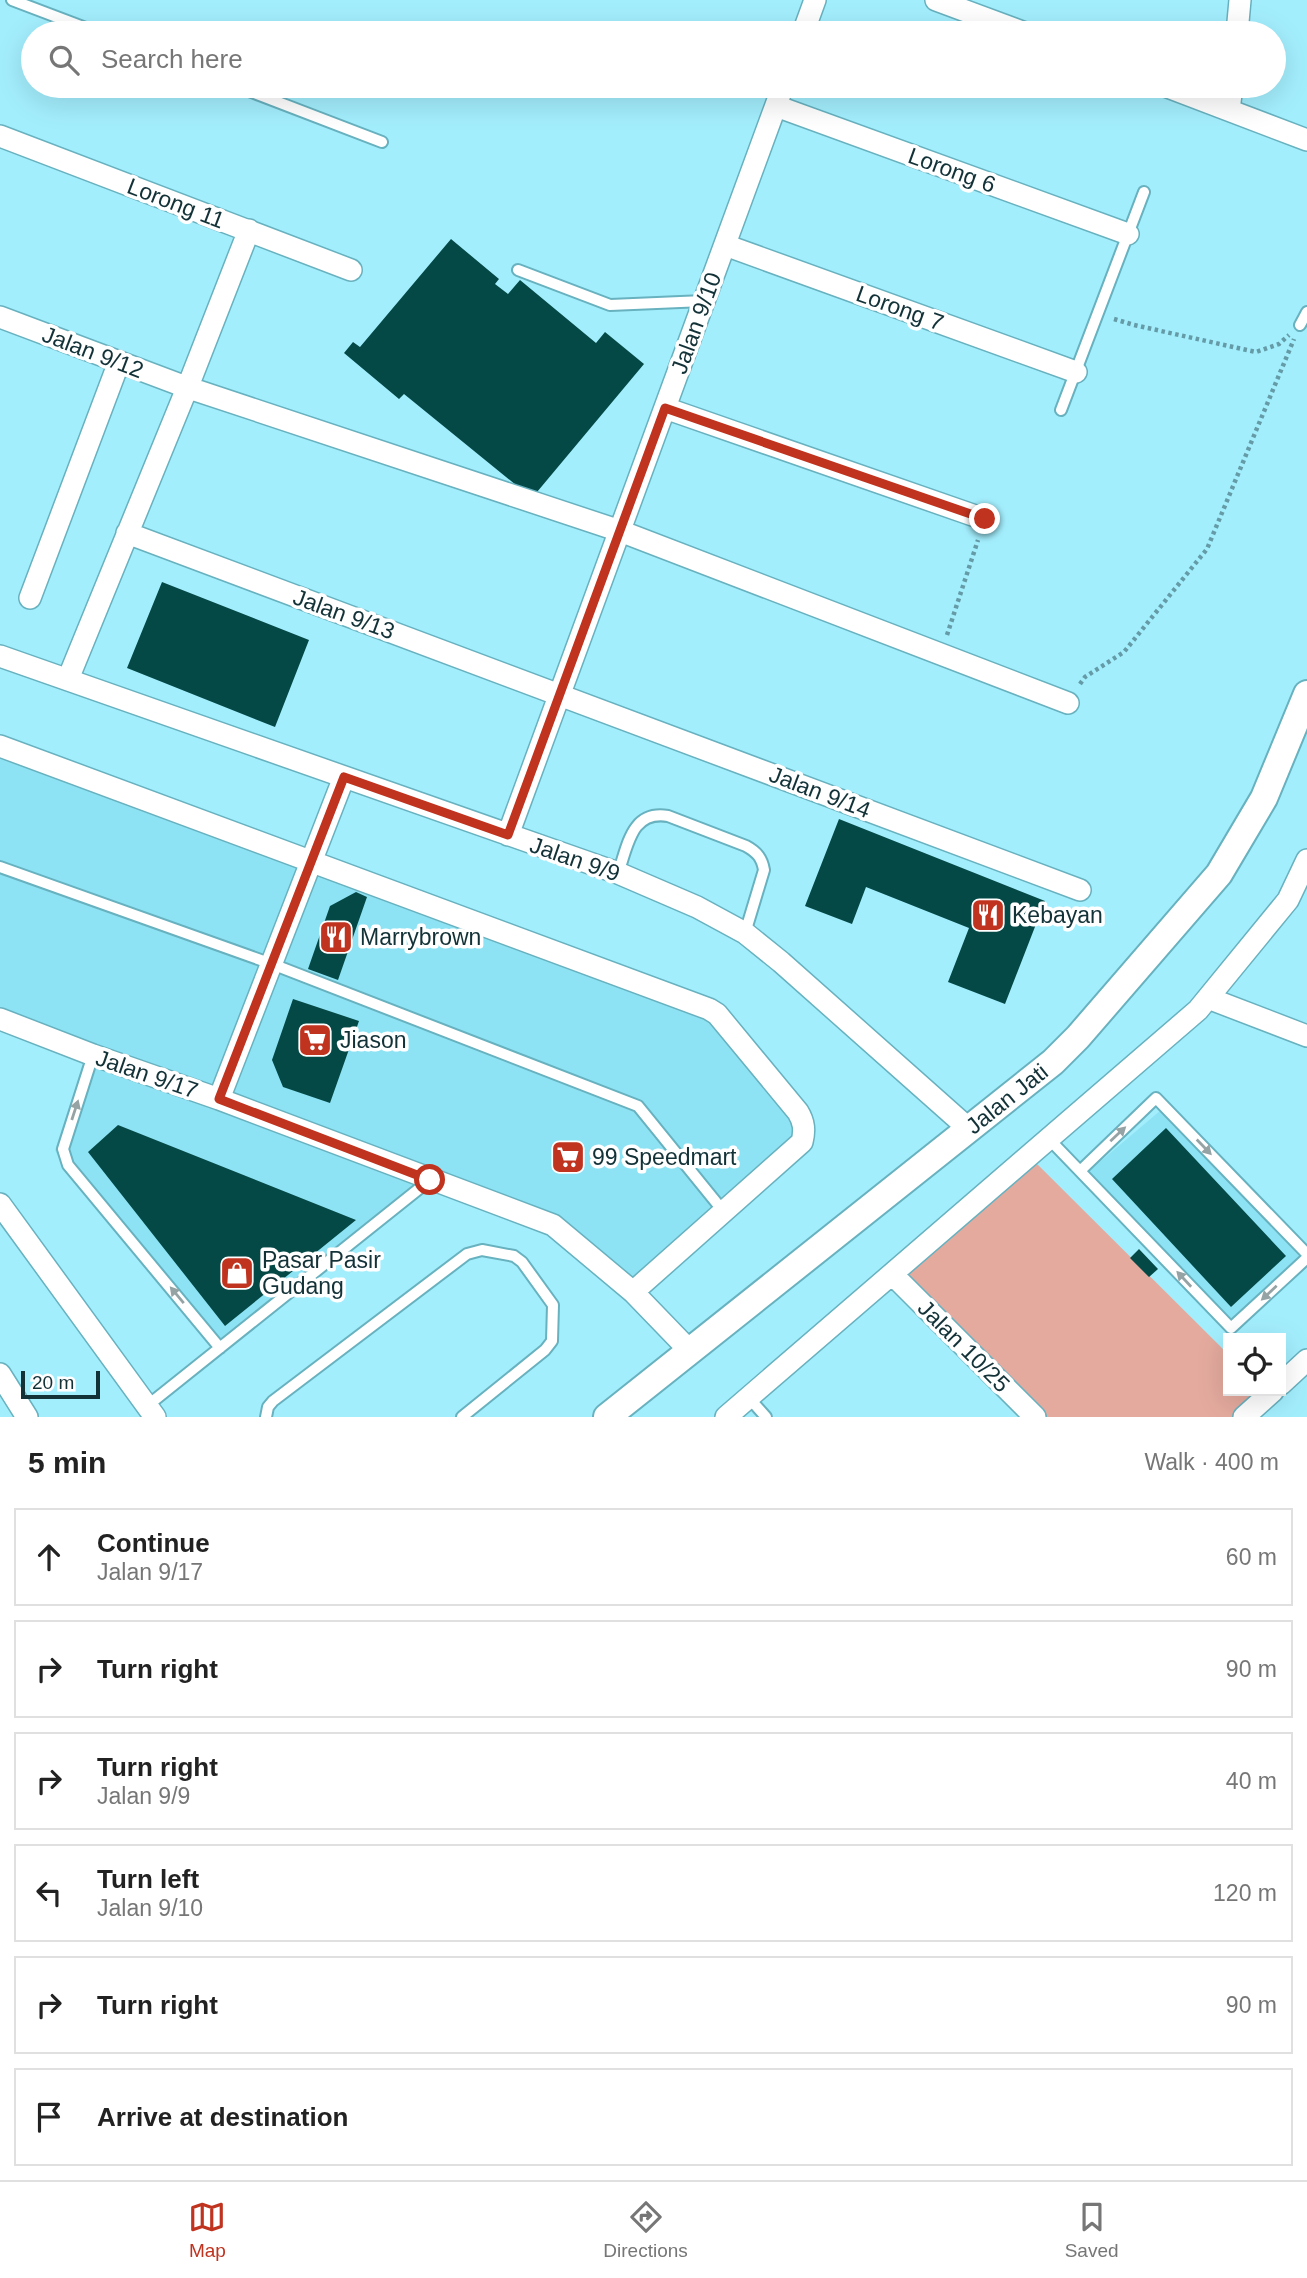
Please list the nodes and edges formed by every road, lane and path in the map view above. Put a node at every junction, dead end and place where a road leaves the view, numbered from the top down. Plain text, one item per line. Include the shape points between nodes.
1 (12, 0) edge
2 (815, 0) edge
3 (936, 0) edge
4 (1240, 0) edge
5 (67, 21) edge
6 (807, 21) edge
7 (993, 21) edge
8 (1238, 21) edge
9 (267, 98) edge
10 (779, 98) edge
11 (1197, 98) edge
12 (1230, 98) edge
13 (776, 106) junction
14 (1229, 110) junction
15 (0, 136) edge
16 (1307, 140) edge
17 (382, 142) dead end
18 (1144, 192) dead end
19 (249, 230) junction
20 (1128, 234) junction
21 (725, 245) junction
22 (351, 270) dead end
23 (518, 270) dead end
24 (704, 301) junction
25 (1307, 312) edge
26 (1098, 313) junction
27 (0, 317) edge
28 (1300, 325) junction
29 (119, 362) junction
30 (1076, 372) junction
31 (187, 387) junction
32 (665, 408) junction
33 (1061, 410) dead end
34 (985, 519) joint
35 (620, 531) junction
36 (127, 533) junction
37 (30, 598) dead end
38 (941, 654) junction
39 (0, 656) edge
40 (68, 679) junction
41 (560, 694) junction
42 (1307, 694) edge
43 (1068, 703) joint
44 (0, 746) edge
45 (344, 777) junction
46 (508, 835) junction
47 (311, 860) junction
48 (1307, 860) edge
49 (0, 867) edge
50 (618, 873) junction
51 (1080, 890) dead end
52 (1298, 904) edge
53 (745, 933) junction
54 (272, 964) junction
55 (1208, 998) junction
56 (0, 1019) edge
57 (1307, 1036) edge
58 (93, 1055) junction
59 (219, 1099) junction
60 (969, 1129) junction
61 (1049, 1139) junction
62 (1080, 1171) junction
63 (430, 1180) junction
64 (0, 1203) edge
65 (724, 1212) junction
66 (1307, 1256) edge
67 (892, 1274) junction
68 (634, 1292) junction
69 (220, 1348) junction
70 (690, 1351) junction
71 (1307, 1360) edge
72 (0, 1374) edge
73 (1286, 1379) edge
74 (1267, 1396) edge
75 (748, 1398) junction
76 (151, 1411) edge
77 (27, 1417) edge
78 (266, 1417) edge
79 (464, 1417) edge
80 (607, 1417) edge
81 (726, 1417) edge
82 (766, 1417) edge
83 (1035, 1417) edge
84 (1244, 1417) edge

1 - 5 lane
2 - 6 street
3 - 7 street
4 - 8 street
9 - 17 lane
10 - 13 street, Jalan 9/10
11 - 14 street
12 - 14 street
13 - 20 street, Lorong 6
13 - 21 street, Jalan 9/10
14 - 16 street
15 - 19 street, Lorong 11
18 - 20 lane
19 - 22 street, Lorong 11
19 - 31 street
20 - 26 lane
21 - 24 street, Jalan 9/10
21 - 30 street, Lorong 7
23 - 24 lane via 610,305
24 - 32 street, Jalan 9/10
25 - 28 lane
26 - 28 path via 1256,352 1279,344
26 - 30 lane
27 - 29 street, Jalan 9/12
28 - 43 path via 1207,549 1124,652 1085,677
29 - 31 street, Jalan 9/12
29 - 37 street
30 - 33 lane
31 - 35 street, Jalan 9/12
31 - 36 street
32 - 34 street
32 - 35 street, Jalan 9/10
34 - 38 path
35 - 38 street, Jalan 9/12
35 - 41 street, Jalan 9/10
36 - 40 street
36 - 41 street, Jalan 9/13
38 - 43 street, Jalan 9/12
39 - 40 street, Jalan 9/9
40 - 45 street, Jalan 9/9
41 - 46 street, Jalan 9/10
41 - 51 street, Jalan 9/14
42 - 60 street, Jalan Jati via 1264,798 1219,874 1061,1054
44 - 47 street
45 - 46 street, Jalan 9/9
45 - 47 street
46 - 50 street, Jalan 9/9
47 - 54 street
47 - 65 street via 713,1011 803,1121 804,1132 802,1142
48 - 52 street
49 - 54 lane
50 - 53 street, Jalan 9/9
50 - 53 lane via 632,833 646,817 668,817 746,846 762,860 764,870
52 - 55 street
53 - 60 street, Jalan 9/9
54 - 59 street
54 - 65 lane via 638,1106
55 - 57 street
55 - 61 street
56 - 58 street, Jalan 9/17
58 - 59 street, Jalan 9/17
69 -> 58 lane via 68,1165 62,1149
59 - 63 street, Jalan 9/17
60 - 70 street, Jalan Jati
61 - 62 lane
61 - 67 street
66 -> 62 lane via 1231,1328
62 -> 66 lane via 1156,1098
63 - 68 street, Jalan 9/17 via 553,1225
63 - 69 lane
64 - 76 street
65 - 68 street
67 - 75 street
67 - 83 street, Jalan 10/25
68 - 70 street, Jalan 9/17
69 - 76 lane
70 - 80 street, Jalan Jati
71 - 73 street
72 - 77 street
74 - 84 street
75 - 81 street
75 - 82 lane
78 - 79 lane via 273,1401 467,1254 482,1250 514,1256 551,1301 552,1341

